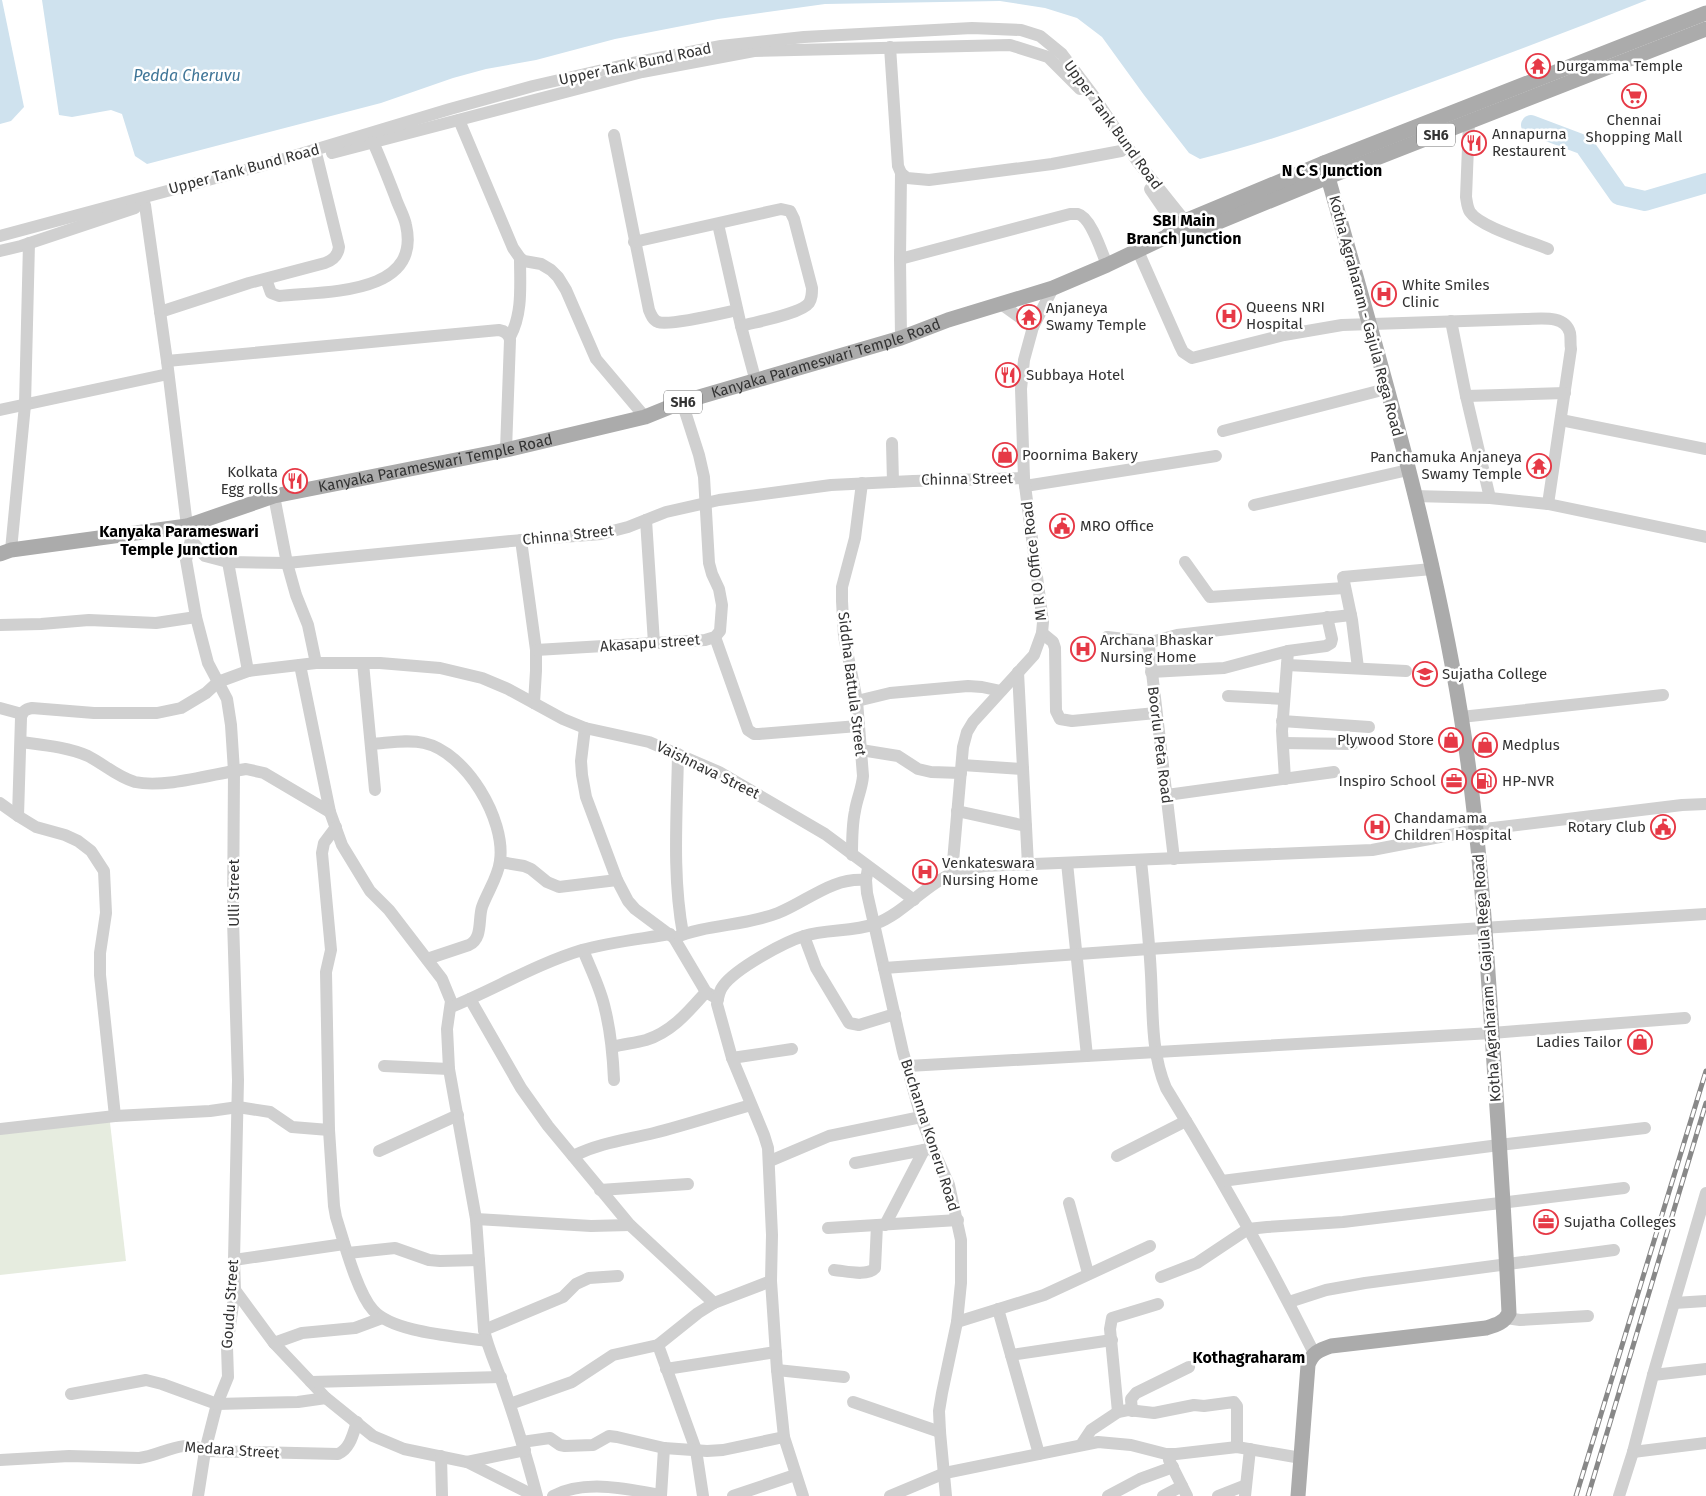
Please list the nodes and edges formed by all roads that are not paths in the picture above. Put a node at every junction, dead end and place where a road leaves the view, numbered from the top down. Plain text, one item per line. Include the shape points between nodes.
1 (1706, 13) edge
2 (1706, 29) edge
3 (890, 47) junction
4 (458, 120) junction
5 (1469, 122) junction
6 (614, 135) dead end
7 (374, 142) junction
8 (1121, 151) junction
9 (317, 157) junction
10 (1326, 170) junction
11 (901, 172) junction
12 (145, 205) junction
13 (718, 224) junction
14 (1180, 231) junction
15 (0, 236) edge
16 (634, 242) junction
17 (29, 243) junction
18 (1548, 248) dead end
19 (1138, 250) junction
20 (0, 251) edge
21 (520, 258) junction
22 (900, 259) junction
23 (1107, 265) junction
24 (266, 279) junction
25 (1052, 288) junction
26 (1001, 304) junction
27 (738, 310) junction
28 (160, 312) junction
29 (1451, 321) junction
30 (1369, 324) junction
31 (741, 326) junction
32 (1033, 327) junction
33 (510, 337) junction
34 (901, 338) junction
35 (167, 361) junction
36 (168, 374) junction
37 (756, 382) junction
38 (1386, 389) junction
39 (1565, 392) junction
40 (1466, 396) junction
41 (682, 402) junction
42 (25, 405) junction
43 (0, 410) edge
44 (645, 417) junction
45 (1561, 420) junction
46 (1223, 431) dead end
47 (892, 443) dead end
48 (1706, 448) edge
49 (506, 450) junction
50 (1216, 456) dead end
51 (1408, 470) junction
52 (893, 482) junction
53 (1025, 482) junction
54 (862, 483) junction
55 (274, 496) junction
56 (1414, 496) junction
57 (1490, 498) junction
58 (706, 503) junction
59 (1548, 504) junction
60 (1254, 506) dead end
61 (646, 520) junction
62 (189, 533) junction
63 (1706, 537) edge
64 (521, 540) junction
65 (6, 552) edge
66 (228, 562) junction
67 (1185, 562) dead end
68 (287, 563) junction
69 (1432, 569) junction
70 (1344, 588) junction
71 (1351, 615) junction
72 (196, 617) junction
73 (1327, 617) junction
74 (0, 625) edge
75 (1042, 633) junction
76 (715, 637) junction
77 (1107, 637) dead end
78 (654, 643) junction
79 (1147, 643) junction
80 (536, 650) junction
81 (1288, 651) junction
82 (316, 663) junction
83 (363, 663) junction
84 (300, 665) junction
85 (1287, 665) junction
86 (1358, 668) junction
87 (248, 671) junction
88 (1406, 671) dead end
89 (1018, 672) junction
90 (1151, 672) junction
91 (218, 682) junction
92 (1002, 691) junction
93 (1663, 695) dead end
94 (1228, 696) dead end
95 (1284, 699) junction
96 (857, 701) junction
97 (534, 703) junction
98 (0, 708) edge
99 (1156, 713) junction
100 (22, 714) junction
101 (1461, 717) junction
102 (1282, 721) junction
103 (858, 726) junction
104 (1369, 727) dead end
105 (585, 728) junction
106 (21, 742) junction
107 (1283, 743) junction
108 (371, 744) junction
109 (1353, 744) dead end
110 (861, 750) junction
111 (678, 754) junction
112 (961, 769) junction
113 (1023, 769) junction
114 (234, 771) junction
115 (1334, 772) dead end
116 (1286, 779) junction
117 (375, 790) dead end
118 (1167, 795) junction
119 (1706, 804) edge
120 (1, 805) edge
121 (958, 811) junction
122 (330, 812) junction
123 (18, 816) junction
124 (1026, 826) junction
125 (336, 827) junction
126 (1476, 830) junction
127 (852, 855) junction
128 (1174, 859) junction
129 (1141, 861) junction
130 (500, 862) junction
131 (1067, 863) junction
132 (1028, 864) junction
133 (952, 873) junction
134 (867, 874) junction
135 (617, 880) junction
136 (914, 900) junction
137 (1706, 914) edge
138 (875, 924) junction
139 (1486, 927) junction
140 (676, 935) junction
141 (804, 936) junction
142 (1149, 948) junction
143 (583, 950) junction
144 (1077, 954) junction
145 (428, 960) junction
146 (884, 968) junction
147 (706, 992) junction
148 (470, 998) junction
149 (718, 999) junction
150 (451, 1007) junction
151 (894, 1014) junction
152 (1686, 1018) dead end
153 (1492, 1033) junction
154 (612, 1047) junction
155 (792, 1049) dead end
156 (1156, 1052) junction
157 (1087, 1056) junction
158 (732, 1058) junction
159 (384, 1066) dead end
160 (908, 1066) junction
161 (449, 1069) junction
162 (614, 1080) dead end
163 (751, 1105) junction
164 (238, 1107) junction
165 (458, 1115) junction
166 (115, 1116) junction
167 (921, 1118) junction
168 (1186, 1121) junction
169 (1645, 1128) dead end
170 (0, 1129) edge
171 (329, 1130) junction
172 (1499, 1145) junction
173 (929, 1150) junction
174 (379, 1151) dead end
175 (573, 1156) junction
176 (1117, 1156) dead end
177 (770, 1160) junction
178 (855, 1163) dead end
179 (1222, 1181) junction
180 (688, 1184) dead end
181 (1624, 1188) dead end
182 (600, 1190) junction
183 (1706, 1193) edge
184 (1503, 1202) junction
185 (1069, 1203) dead end
186 (476, 1219) junction
187 (958, 1220) junction
188 (630, 1225) junction
189 (881, 1225) junction
190 (828, 1228) dead end
191 (1248, 1229) junction
192 (1701, 1230) edge
193 (1150, 1246) dead end
194 (346, 1248) junction
195 (1614, 1250) dead end
196 (234, 1260) junction
197 (479, 1260) junction
198 (1507, 1263) junction
199 (834, 1270) dead end
200 (1088, 1273) junction
201 (618, 1276) dead end
202 (1161, 1277) dead end
203 (771, 1281) junction
204 (234, 1290) junction
205 (1706, 1301) edge
206 (1289, 1302) junction
207 (714, 1303) junction
208 (1158, 1304) dead end
209 (1674, 1304) junction
210 (998, 1310) junction
211 (1588, 1316) dead end
212 (382, 1318) junction
213 (1506, 1318) junction
214 (957, 1322) junction
215 (485, 1336) junction
216 (1112, 1340) junction
217 (274, 1343) junction
218 (658, 1345) junction
219 (776, 1352) junction
220 (1314, 1353) junction
221 (1011, 1355) junction
222 (1189, 1366) dead end
223 (666, 1369) junction
224 (1706, 1369) edge
225 (777, 1370) junction
226 (1653, 1375) junction
227 (844, 1377) dead end
228 (501, 1378) junction
229 (311, 1382) junction
230 (71, 1394) dead end
231 (326, 1398) junction
232 (853, 1402) dead end
233 (217, 1404) junction
234 (510, 1404) junction
235 (1132, 1411) junction
236 (1118, 1412) junction
237 (357, 1422) junction
238 (940, 1432) junction
239 (784, 1437) junction
240 (1706, 1443) edge
241 (1081, 1445) junction
242 (524, 1446) junction
243 (1237, 1447) junction
244 (664, 1448) junction
245 (1250, 1448) junction
246 (696, 1450) junction
247 (205, 1451) junction
248 (1633, 1452) junction
249 (1038, 1454) junction
250 (1166, 1454) junction
251 (441, 1456) junction
252 (1301, 1458) junction
253 (0, 1460) edge
254 (467, 1462) junction
255 (1173, 1467) junction
256 (944, 1473) junction
257 (795, 1475) junction
258 (1185, 1491) edge
259 (1246, 1491) edge
260 (661, 1495) edge
261 (198, 1496) edge
262 (442, 1496) edge
263 (536, 1496) edge
264 (552, 1496) edge
265 (704, 1496) edge
266 (733, 1496) edge
267 (803, 1496) edge
268 (890, 1496) edge
269 (946, 1496) edge
270 (1108, 1496) edge
271 (1163, 1496) edge
272 (1218, 1496) edge
273 (1298, 1496) edge
274 (1619, 1496) edge

1 - 10 main road
2 - 5 main road, SH6
3 - 4 street, Upper Tank Bund Road via 754,50 642,72
3 - 8 street, Upper Tank Bund Road via 1010,45 1048,57 1078,86
3 - 11 street
4 - 7 street, Upper Tank Bund Road
4 - 21 street
5 - 10 main road, SH6
5 - 18 street via 1467,207 1483,223
6 - 16 street
7 - 9 street, Upper Tank Bund Road
7 - 24 street via 406,224 408,240 399,266 378,282 354,288 279,296 271,293
8 - 11 street via 1052,164 929,180 907,178
8 - 14 street, Upper Tank Bund Road
9 - 12 street, Upper Tank Bund Road
9 - 24 street via 338,251 325,264
10 - 14 main road, SH6
10 - 30 main road, Kotha Agraharam - Gajula Rega Road
11 - 22 street
12 - 17 street, Upper Tank Bund Road
12 - 28 street, Ulli Street
13 - 16 street
13 - 27 street
13 - 31 street via 782,209 790,211 812,288 812,298 802,309
14 - 15 street, Upper Tank Bund Road via 1093,95 1062,54 1040,36 1021,30 972,28 721,46 633,63 496,96 264,165
14 - 19 main road, Kanyaka Parameswari Temple Road / SH6
16 - 27 street via 649,310 655,320 666,323
17 - 20 street, Upper Tank Bund Road
17 - 42 street
19 - 23 main road, Kanyaka Parameswari Temple Road / SH6
19 - 30 street via 1180,346 1192,358 1284,335
21 - 33 street via 518,319
21 - 44 street via 541,264 558,277 596,359
22 - 23 street via 1077,214 1089,223
22 - 34 street
23 - 25 main road, Kanyaka Parameswari Temple Road / SH6
24 - 28 street
25 - 26 main road, Kanyaka Parameswari Temple Road / SH6
25 - 32 street, M R O Office Road
26 - 32 street
26 - 34 main road, Kanyaka Parameswari Temple Road / SH6
27 - 31 street
28 - 35 street, Ulli Street
29 - 30 street
29 - 39 street via 1554,319 1562,322 1570,333 1571,349
29 - 40 street
30 - 38 main road, Kotha Agraharam - Gajula Rega Road
31 - 37 street
32 - 53 street, M R O Office Road via 1024,360 1021,389
33 - 35 street via 499,330
33 - 49 street
34 - 37 main road, Kanyaka Parameswari Temple Road / SH6
35 - 36 street, Ulli Street
36 - 42 street
36 - 62 street, Ulli Street
37 - 41 main road, Kanyaka Parameswari Temple Road / SH6
38 - 46 street
38 - 51 main road, Kotha Agraharam - Gajula Rega Road
39 - 40 street
39 - 45 street
40 - 57 street
41 - 44 main road, Kanyaka Parameswari Temple Road / SH6
41 - 58 street, Akasapu street via 699,455
42 - 43 street
42 - 65 street
44 - 49 main road, Kanyaka Parameswari Temple Road / SH6
45 - 48 street
45 - 59 street
47 - 52 street
49 - 55 main road, Kanyaka Parameswari Temple Road / SH6
50 - 53 street, Chinna Street
51 - 56 main road, Kotha Agraharam - Gajula Rega Road
51 - 60 street
52 - 53 street, Chinna Street
52 - 54 street, Chinna Street
53 - 75 street, M R O Office Road
54 - 58 street, Chinna Street
54 - 96 street, Siddha Battula Street via 855,538 842,588 844,636
55 - 62 main road, Kanyaka Parameswari Temple Road / SH6
55 - 68 street
56 - 57 street
56 - 69 main road, Kotha Agraharam - Gajula Rega Road
57 - 59 street
58 - 61 street, Chinna Street
58 - 76 street, Akasapu street via 709,563 722,605 720,630
59 - 63 street
61 - 64 street, Chinna Street via 601,534
61 - 78 street
62 - 65 main road, Kanyaka Parameswari Temple Road
62 - 66 street, Chinna Street via 205,556
62 - 72 street, Ulli Street via 186,560
64 - 68 street, Chinna Street
64 - 80 street
66 - 68 street, Chinna Street
66 - 87 street
67 - 70 street via 1210,597
68 - 82 street via 308,625
69 - 70 street via 1343,577
69 - 101 main road, Kotha Agraharam - Gajula Rega Road
70 - 71 street
71 - 73 street
71 - 86 street
72 - 74 street via 156,623 88,620
72 - 91 street, Ulli Street via 208,663
73 - 79 street via 1177,635
73 - 81 street via 1332,639 1329,645
75 - 89 street, M R O Office Road via 1034,655
75 - 99 street via 1055,648 1056,710 1060,719 1072,721
76 - 78 street, Akasapu street
76 - 103 street via 751,732
77 - 79 street
78 - 80 street, Akasapu street
79 - 90 street, Boorlu Peta Road
80 - 97 street
81 - 85 street
81 - 90 street via 1224,668
82 - 83 street, Vaishnava Street
82 - 84 street, Vaishnava Street
83 - 97 street, Vaishnava Street via 457,672 482,678
83 - 108 street
84 - 87 street, Vaishnava Street
84 - 122 street
85 - 86 street
85 - 95 street
86 - 88 street
87 - 91 street, Vaishnava Street
89 - 92 street, M R O Office Road
89 - 113 street
90 - 99 street, Boorlu Peta Road
91 - 100 street, Vaishnava Street via 181,708 157,712 94,713 32,708
91 - 114 street, Ulli Street via 230,708
92 - 96 street via 968,686 890,693
92 - 112 street, M R O Office Road via 967,732
93 - 101 street
94 - 95 street
95 - 102 street
96 - 103 street, Siddha Battula Street
97 - 105 street, Vaishnava Street
98 - 100 street
99 - 118 street, Boorlu Peta Road
100 - 106 street
101 - 126 main road, Kotha Agraharam - Gajula Rega Road
102 - 104 street
102 - 107 street
103 - 110 street, Siddha Battula Street
105 - 111 street, Vaishnava Street via 649,742
105 - 135 street via 581,761 586,797
106 - 114 street via 50,745 88,756 124,778 137,782 177,781
106 - 123 street
107 - 109 street
107 - 116 street
108 - 117 street
108 - 130 street via 424,743 438,747 456,762 481,791 501,842
110 - 112 street via 898,756 918,769 930,772
110 - 127 street, Siddha Battula Street via 862,788 855,809
111 - 127 street, Vaishnava Street via 719,772 772,802 825,834
111 - 140 street
112 - 113 street
112 - 121 street, M R O Office Road
113 - 124 street
114 - 122 street via 246,769 264,773
114 - 164 street, Ulli Street via 233,920
115 - 116 street
116 - 118 street
118 - 128 street, Boorlu Peta Road
119 - 126 street
120 - 123 street
121 - 124 street
121 - 133 street, M R O Office Road
122 - 125 street
123 - 166 street via 36,827 78,841 91,851 104,871 106,913 100,975
124 - 132 street
125 - 145 street via 342,845 370,891
125 - 171 street via 324,843 322,853 331,950 326,972
126 - 128 street via 1372,850
126 - 139 main road, Kotha Agraharam - Gajula Rega Road
127 - 134 street, Vaishnava Street
128 - 129 street
129 - 131 street
129 - 142 street
130 - 135 street via 532,869 547,882 559,886
130 - 145 street via 482,907 479,933 474,942
131 - 132 street
131 - 144 street
132 - 133 street via 984,866
133 - 136 street
134 - 136 street, Vaishnava Street
134 - 138 street, Buchanna Koneru Road via 867,893
134 - 140 street via 834,884 767,917
135 - 140 street via 635,909
136 - 138 street
137 - 139 street
138 - 141 street
138 - 146 street, Buchanna Koneru Road
139 - 142 street
139 - 153 main road, Kotha Agraharam - Gajula Rega Road
140 - 143 street
140 - 147 street
141 - 149 street via 768,952 731,977 722,986
141 - 151 street via 816,968 849,1023 859,1025
142 - 144 street
142 - 156 street
143 - 148 street
143 - 154 street via 601,994
144 - 146 street
144 - 157 street
145 - 150 street via 448,990
146 - 151 street, Buchanna Koneru Road
147 - 149 street
147 - 154 street via 682,1019 662,1033
148 - 150 street
148 - 175 street via 520,1088
149 - 158 street
150 - 161 street via 447,1029
151 - 160 street, Buchanna Koneru Road
152 - 153 street
153 - 156 street
153 - 172 main road, Kotha Agraharam - Gajula Rega Road
154 - 162 street
155 - 158 street
156 - 157 street
156 - 168 street via 1166,1088
157 - 160 street
158 - 163 street
159 - 161 street
160 - 167 street, Buchanna Koneru Road
161 - 165 street
163 - 175 street via 654,1133 608,1142
163 - 177 street
164 - 166 street
164 - 171 street via 270,1112 292,1127
164 - 196 street, Goudu Street
165 - 174 street
165 - 186 street
166 - 170 street
167 - 173 street, Buchanna Koneru Road
167 - 177 street via 829,1136
168 - 176 street
168 - 179 street
169 - 172 street
171 - 194 street via 334,1206
172 - 179 street
172 - 184 main road, Kotha Agraharam - Gajula Rega Road
173 - 178 street
173 - 187 street, Buchanna Koneru Road via 949,1185
173 - 189 street
175 - 182 street
177 - 203 street
179 - 191 street
180 - 182 street
181 - 184 street
182 - 188 street
183 - 192 street
184 - 191 street via 1343,1222
184 - 198 main road, Kotha Agraharam - Gajula Rega Road
185 - 200 street
186 - 188 street via 591,1226
186 - 197 street
187 - 189 street
187 - 214 street, Buchanna Koneru Road via 962,1261
188 - 207 street
189 - 190 street
189 - 199 street via 874,1270 868,1273
191 - 202 street via 1197,1263
191 - 206 street
192 - 209 street
193 - 200 street
194 - 196 street
194 - 197 street via 395,1248 440,1261
194 - 212 street via 367,1303
195 - 198 street
196 - 204 street, Goudu Street
197 - 215 street
198 - 206 street via 1365,1283 1326,1290
198 - 213 main road, Kotha Agraharam - Gajula Rega Road via 1509,1312
200 - 210 street via 1044,1295
201 - 215 street via 589,1278 576,1284 563,1297
203 - 207 street
203 - 219 street
204 - 217 street
204 - 233 street, Goudu Street via 227,1348 228,1377
205 - 209 street
206 - 220 street
207 - 218 street
208 - 216 street via 1112,1318
209 - 226 street
210 - 214 street
210 - 221 street
211 - 213 street
212 - 215 street via 415,1330 457,1338
212 - 217 street via 355,1328 302,1333
213 - 220 main road via 1502,1323 1486,1328 1331,1346
214 - 238 street, Buchanna Koneru Road via 939,1412
215 - 228 street
216 - 221 street
216 - 236 street
217 - 229 street
218 - 223 street
218 - 234 street via 613,1355 572,1382
219 - 223 street
219 - 225 street
220 - 252 main road via 1308,1365
221 - 249 street
222 - 235 street via 1136,1393 1131,1399
223 - 246 street
224 - 226 street
225 - 227 street
225 - 239 street
226 - 248 street
228 - 229 street
228 - 234 street
229 - 231 street
230 - 233 street via 146,1380
231 - 233 street
231 - 237 street
232 - 238 street
233 - 247 street, Goudu Street
234 - 242 street
235 - 236 street
235 - 243 street via 1154,1413 1234,1402 1237,1406
236 - 241 street via 1091,1430
237 - 247 street, Medara Street via 349,1444 338,1454
237 - 251 street via 373,1436 404,1449
238 - 256 street, Buchanna Koneru Road
239 - 246 street via 723,1450
239 - 257 street
240 - 248 street
241 - 249 street
241 - 250 street via 1116,1443
242 - 244 street via 550,1438 566,1446 592,1444 609,1436
242 - 254 street
242 - 263 street
243 - 245 street
243 - 250 street
244 - 246 street
244 - 260 street
245 - 252 street
245 - 259 street
246 - 265 street
247 - 253 street, Medara Street via 182,1446 139,1458 69,1456
247 - 261 street, Goudu Street
248 - 274 street
249 - 256 street
250 - 255 street
251 - 254 street
251 - 262 street
252 - 273 main road
254 - 263 street
255 - 258 street
255 - 270 street
256 - 268 street
256 - 269 street, Buchanna Koneru Road
257 - 266 street
257 - 267 street
258 - 271 street
259 - 272 street
260 - 264 street via 611,1486 575,1489

